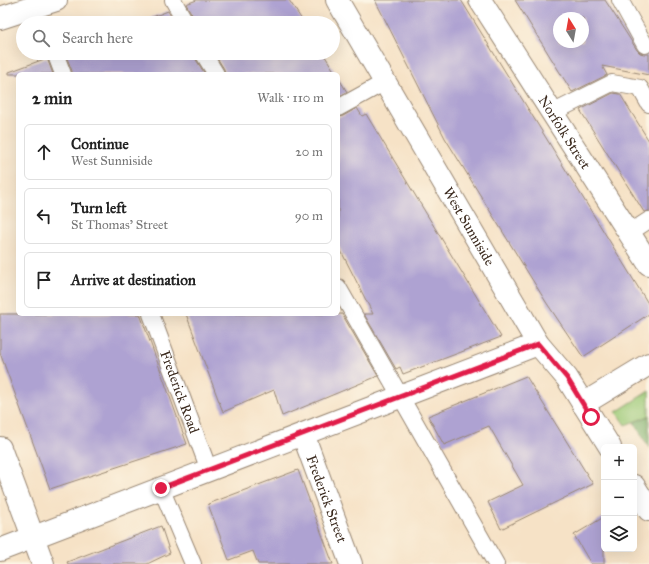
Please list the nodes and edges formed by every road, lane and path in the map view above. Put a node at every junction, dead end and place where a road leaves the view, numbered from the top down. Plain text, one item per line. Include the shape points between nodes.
1 (56, 0) edge
2 (173, 0) edge
3 (337, 0) edge
4 (480, 0) edge
5 (620, 0) edge
6 (182, 16) edge
7 (0, 18) edge
8 (645, 45) dead end
9 (58, 60) edge
10 (207, 60) edge
11 (62, 72) edge
12 (215, 72) edge
13 (385, 82) junction
14 (649, 104) edge
15 (340, 107) edge
16 (552, 113) junction
17 (649, 220) edge
18 (629, 233) junction
19 (649, 264) edge
20 (340, 290) edge
21 (152, 316) edge
22 (538, 344) junction
23 (649, 364) edge
24 (401, 397) junction
25 (583, 404) junction
26 (303, 434) junction
27 (608, 444) edge
28 (0, 448) edge
29 (209, 470) junction
30 (161, 488) junction
31 (637, 491) edge
32 (649, 510) edge
33 (33, 537) junction
34 (0, 550) edge
35 (43, 564) edge
36 (193, 564) edge
37 (351, 564) edge
38 (496, 564) edge

1 - 7 street
2 - 6 lane
3 - 13 street, West Sunniside
4 - 16 street, Norfolk Street
5 - 8 lane
9 - 11 lane
10 - 12 lane
13 - 15 lane
13 - 22 street, West Sunniside
14 - 16 lane via 640,88 612,83
16 - 18 street, Norfolk Street
17 - 18 lane
18 - 19 street, Norfolk Street
20 - 24 lane
21 - 29 lane, Frederick Road
22 - 24 street
22 - 25 street, West Sunniside via 567,378
23 - 25 street
24 - 26 street
24 - 38 lane
25 - 27 street, West Sunniside
26 - 29 street
26 - 37 street, Frederick Street
28 - 33 street
29 - 30 street
30 - 33 street
30 - 36 lane
31 - 32 street
33 - 34 street
33 - 35 street

